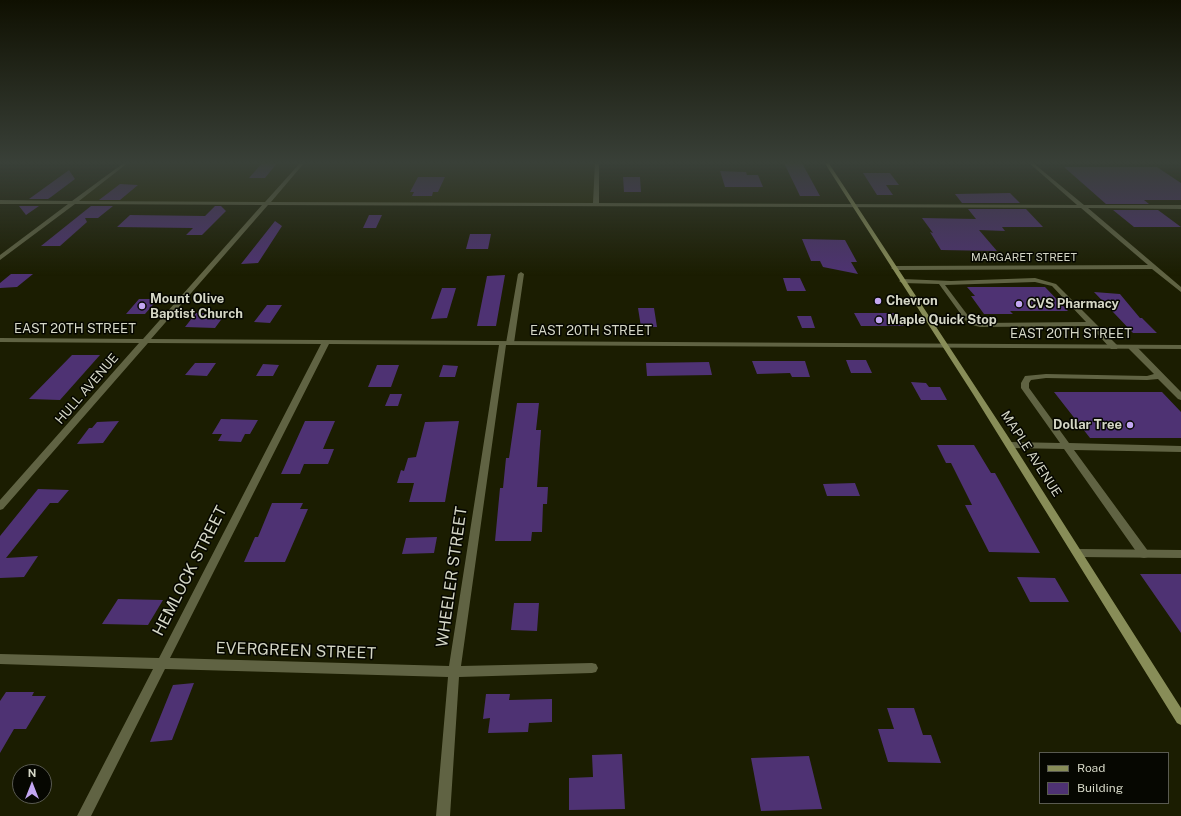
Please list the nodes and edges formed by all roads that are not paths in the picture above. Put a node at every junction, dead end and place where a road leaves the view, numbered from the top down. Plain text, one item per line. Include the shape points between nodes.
1 (77, 200) edge
2 (596, 200) edge
3 (850, 200) edge
4 (1075, 200) edge
5 (0, 202) edge
6 (75, 202) junction
7 (268, 202) junction
8 (596, 204) junction
9 (854, 206) junction
10 (1082, 206) junction
11 (1181, 207) edge
12 (0, 258) edge
13 (1154, 267) junction
14 (894, 268) junction
15 (521, 274) dead end
16 (902, 281) junction
17 (940, 282) junction
18 (1181, 290) edge
19 (1092, 324) junction
20 (0, 340) edge
21 (144, 341) junction
22 (326, 342) junction
23 (507, 343) junction
24 (946, 346) junction
25 (1114, 347) junction
26 (1132, 347) junction
27 (1181, 347) edge
28 (1160, 376) junction
29 (1181, 397) edge
30 (1010, 445) junction
31 (1066, 446) junction
32 (1181, 449) edge
33 (0, 506) edge
34 (1079, 553) junction
35 (1144, 554) junction
36 (1181, 554) edge
37 (0, 659) edge
38 (162, 663) junction
39 (592, 668) dead end
40 (454, 672) junction
41 (1181, 719) edge
42 (84, 816) edge
43 (443, 816) edge

1 - 6 street
2 - 8 street
3 - 9 main road, MAPLE AVENUE
4 - 10 street
5 - 6 street
6 - 7 street
6 - 12 street
7 - 8 street
7 - 21 street, HULL AVENUE
8 - 9 street
9 - 10 street
9 - 14 main road, MAPLE AVENUE
10 - 11 street
10 - 13 street
13 - 14 street, MARGARET STREET
13 - 18 street
14 - 16 main road, MAPLE AVENUE
15 - 23 street, WHEELER STREET
16 - 17 street
16 - 24 main road, MAPLE AVENUE
17 - 19 street via 1048,282
17 - 19 street via 970,323
19 - 25 street
20 - 21 street, EAST 20TH STREET
21 - 22 street, EAST 20TH STREET
21 - 33 street, HULL AVENUE
22 - 23 street, EAST 20TH STREET
22 - 38 street, HEMLOCK STREET
23 - 24 street, EAST 20TH STREET
23 - 40 street, WHEELER STREET
24 - 25 street, EAST 20TH STREET
24 - 30 main road, MAPLE AVENUE
25 - 26 street, EAST 20TH STREET
26 - 27 street, EAST 20TH STREET
26 - 28 street
28 - 29 street
28 - 31 street via 1028,378 1025,388
30 - 31 street
30 - 34 main road, MAPLE AVENUE
31 - 32 street
31 - 35 street
34 - 35 street
34 - 41 main road, MAPLE AVENUE
35 - 36 street
37 - 38 street, EVERGREEN STREET
38 - 40 street, EVERGREEN STREET
38 - 42 street, HEMLOCK STREET
39 - 40 street, EVERGREEN STREET
40 - 43 street, WHEELER STREET

